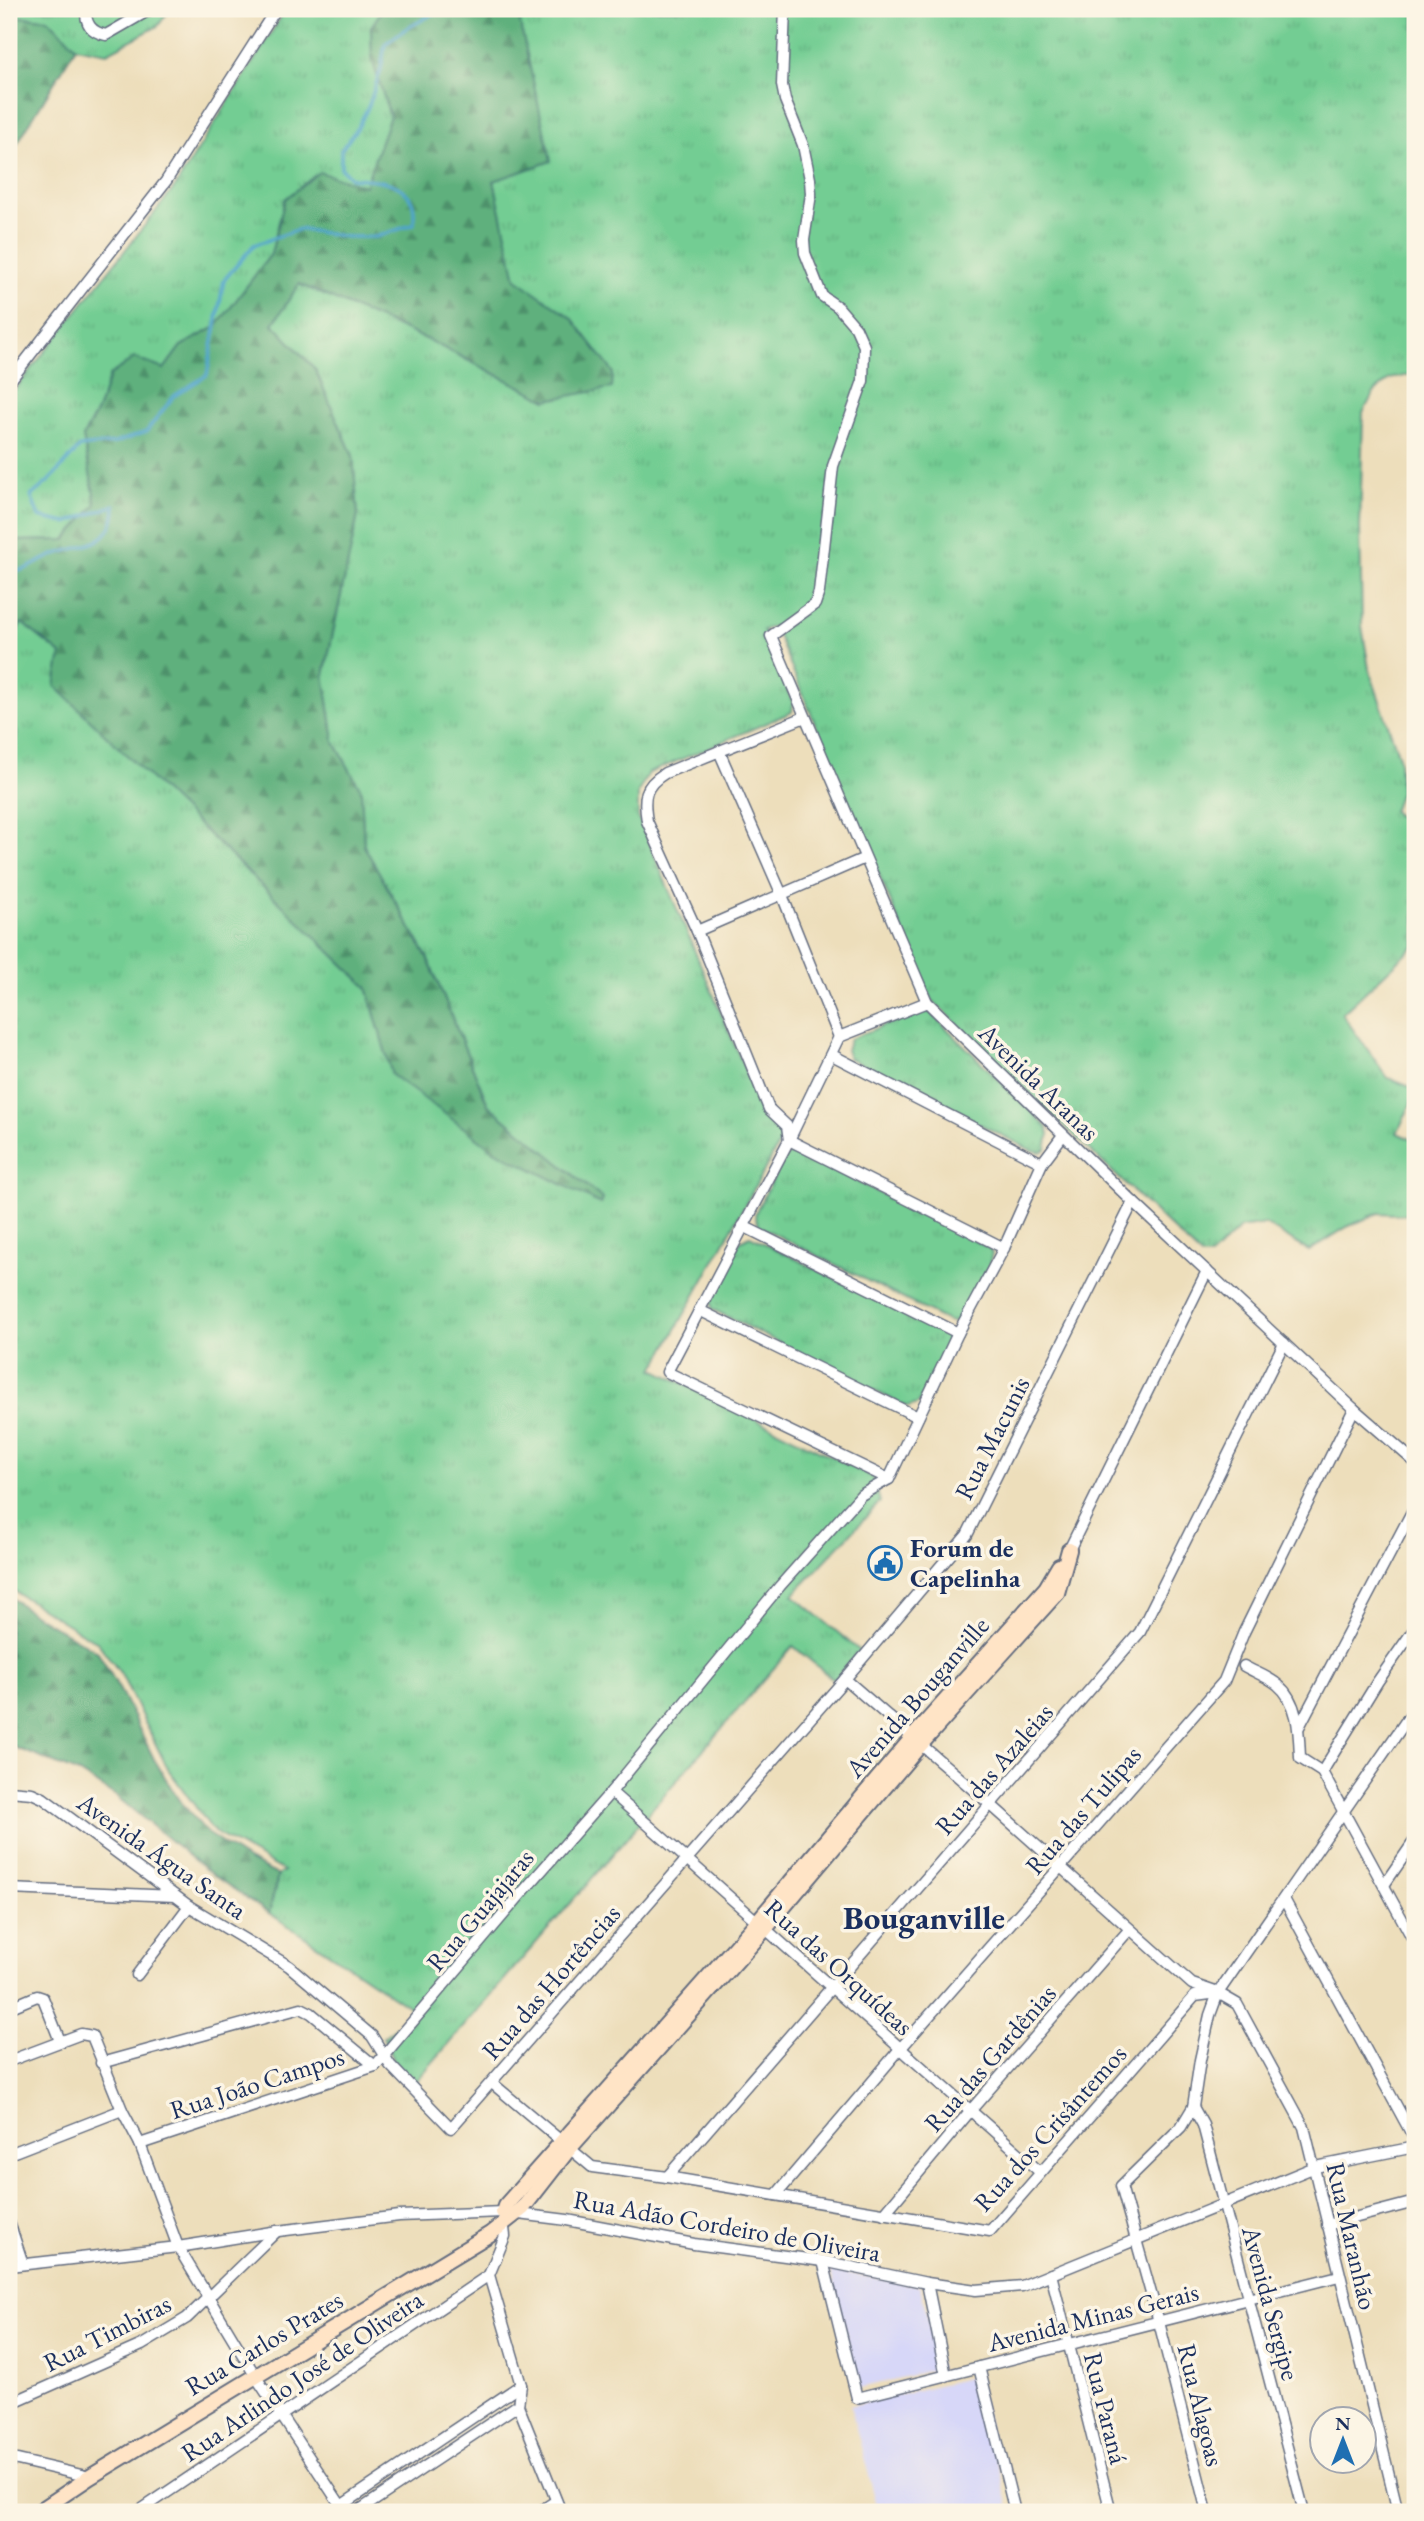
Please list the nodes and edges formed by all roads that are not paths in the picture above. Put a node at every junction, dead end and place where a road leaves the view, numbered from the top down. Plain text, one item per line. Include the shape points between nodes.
1 (86, 9) edge
2 (151, 9) edge
3 (276, 9) edge
4 (785, 9) edge
5 (9, 382) edge
6 (805, 716) junction
7 (719, 751) junction
8 (865, 858) junction
9 (782, 895) junction
10 (696, 931) junction
11 (927, 1002) junction
12 (839, 1038) junction
13 (832, 1055) junction
14 (1063, 1135) junction
15 (789, 1140) junction
16 (1042, 1163) junction
17 (1133, 1202) junction
18 (743, 1226) junction
19 (1004, 1248) junction
20 (1207, 1271) junction
21 (699, 1310) junction
22 (958, 1333) junction
23 (1284, 1343) junction
24 (1354, 1409) junction
25 (918, 1417) junction
26 (1415, 1462) edge
27 (889, 1479) junction
28 (1415, 1506) edge
29 (1069, 1550) joint
30 (1415, 1628) edge
31 (1244, 1666) dead end
32 (845, 1679) junction
33 (1415, 1708) edge
34 (1299, 1727) junction
35 (917, 1741) junction
36 (1322, 1772) junction
37 (9, 1791) edge
38 (611, 1792) junction
39 (991, 1805) junction
40 (1343, 1812) junction
41 (1415, 1840) edge
42 (687, 1858) junction
43 (1061, 1868) junction
44 (1384, 1885) junction
45 (9, 1889) edge
46 (175, 1896) junction
47 (1284, 1899) junction
48 (189, 1906) junction
49 (761, 1925) junction
50 (1129, 1930) junction
51 (1415, 1942) edge
52 (137, 1975) dead end
53 (833, 1988) junction
54 (1218, 1993) junction
55 (9, 2008) edge
56 (61, 2041) junction
57 (900, 2049) junction
58 (384, 2056) junction
59 (9, 2061) edge
60 (101, 2063) junction
61 (376, 2066) junction
62 (492, 2083) junction
63 (1194, 2106) junction
64 (122, 2110) junction
65 (971, 2110) junction
66 (446, 2123) joint
67 (1415, 2140) edge
68 (140, 2144) junction
69 (566, 2145) junction
70 (1415, 2147) edge
71 (9, 2154) edge
72 (1315, 2167) junction
73 (1040, 2172) junction
74 (667, 2177) junction
75 (776, 2196) junction
76 (1415, 2202) edge
77 (1224, 2204) junction
78 (884, 2214) junction
79 (507, 2217) junction
80 (9, 2222) edge
81 (1327, 2225) junction
82 (278, 2231) junction
83 (1137, 2240) junction
84 (178, 2247) junction
85 (823, 2261) junction
86 (23, 2264) junction
87 (9, 2266) edge
88 (1051, 2274) junction
89 (489, 2275) junction
90 (1339, 2276) junction
91 (927, 2283) junction
92 (209, 2298) junction
93 (1249, 2299) junction
94 (1159, 2322) junction
95 (1068, 2345) junction
96 (979, 2367) junction
97 (946, 2376) junction
98 (256, 2377) junction
99 (521, 2385) junction
100 (9, 2404) edge
101 (518, 2405) junction
102 (282, 2416) junction
103 (9, 2458) edge
104 (90, 2477) junction
105 (556, 2501) junction
106 (339, 2510) edge
107 (38, 2512) edge
108 (138, 2512) edge
109 (357, 2512) edge
110 (539, 2512) edge
111 (561, 2512) edge
112 (1015, 2512) edge
113 (1111, 2512) edge
114 (1207, 2512) edge
115 (1304, 2512) edge
116 (1398, 2512) edge

1 - 2 street via 88,24 106,35
3 - 5 street via 166,181
4 - 6 street, Avenida Aranas via 782,85 810,179 805,253 822,296 838,307 862,338 864,360 860,392 833,466 815,604 771,636
6 - 7 street
6 - 8 street, Avenida Aranas
7 - 9 street
7 - 10 street via 651,782 644,802 647,821
8 - 9 street
8 - 11 street, Avenida Aranas
9 - 10 street
9 - 12 street
10 - 15 street via 769,1109 787,1126
11 - 12 street
11 - 14 street, Avenida Aranas
12 - 13 street
13 - 15 street
13 - 16 street
14 - 16 street
14 - 17 street, Avenida Aranas
15 - 18 street
15 - 19 street
16 - 19 street
17 - 20 street, Avenida Aranas
17 - 32 street, Rua Macunis via 967,1535
18 - 21 street
18 - 22 street
19 - 22 street
20 - 23 street, Avenida Aranas
20 - 29 street
21 - 25 street
21 - 27 street via 667,1372
22 - 25 street
23 - 24 street, Avenida Aranas
23 - 39 street, Rua das Azaleias via 1140,1632
24 - 26 street, Avenida Aranas
24 - 43 street, Rua das Tulipas via 1224,1681
25 - 27 street
27 - 38 street, Rua Guajajaras via 860,1495
28 - 34 street
29 - 35 street, Avenida Bouganville via 1057,1593
30 - 36 street
31 - 34 street via 1278,1685 1289,1699
32 - 35 street, Rua Maranhão
32 - 42 street, Rua Macunis
33 - 40 street
34 - 36 street via 1300,1758
35 - 39 street, Rua Maranhão
35 - 49 street, Avenida Bouganville
36 - 40 street
37 - 46 street, Avenida Água Santa via 43,1798
38 - 42 street, Rua das Orquídeas
38 - 58 street, Rua Guajajaras
39 - 43 street, Rua Maranhão
39 - 53 street, Rua das Azaleias
40 - 44 street
40 - 47 street
41 - 44 street
42 - 49 street, Rua das Orquídeas
42 - 62 street, Rua das Hortências
43 - 50 street, Rua Maranhão
43 - 57 street, Rua das Tulipas
44 - 51 street
45 - 46 street
46 - 48 street, Avenida Água Santa
47 - 54 street
47 - 67 street
48 - 52 street
48 - 58 street, Avenida Água Santa via 289,1966 372,2036
49 - 53 street, Rua das Orquídeas
49 - 69 street, Avenida Bouganville
50 - 54 street, Rua Maranhão via 1192,1984
50 - 65 street, Rua das Gardênias
53 - 57 street, Rua das Orquídeas
53 - 74 street, Rua das Azaleias
54 - 63 street
54 - 72 street, Rua Maranhão via 1237,2004 1304,2127
54 - 73 street, Rua dos Crisântemos via 1195,1996
55 - 56 street via 37,1996 43,1998
56 - 59 street
56 - 60 street via 81,2034 92,2036
57 - 65 street, Rua das Orquídeas
57 - 75 street, Rua das Tulipas
58 - 61 street, Rua João Campos
58 - 66 street, Avenida Água Santa
60 - 61 street via 301,2008
60 - 64 street
61 - 68 street, Rua João Campos
62 - 66 street, Rua das Hortências via 451,2128
62 - 69 street, Rua dos Crisântemos
63 - 77 street, Avenida Sergipe
63 - 83 street, Rua Alagoas via 1181,2127 1121,2186
64 - 68 street
64 - 71 street
65 - 73 street, Rua das Orquídeas
65 - 78 street, Rua das Gardênias
68 - 84 street
69 - 74 street, Rua dos Crisântemos via 592,2168
69 - 79 street, Avenida Bouganville
70 - 72 street, Rua Adão Cordeiro de Oliveira
72 - 77 street, Rua Adão Cordeiro de Oliveira
72 - 81 street, Rua Maranhão
73 - 78 street, Rua dos Crisântemos via 990,2231
74 - 75 street, Rua dos Crisântemos
75 - 78 street, Rua dos Crisântemos
76 - 81 street
77 - 83 street, Rua Adão Cordeiro de Oliveira
77 - 93 street, Avenida Sergipe
79 - 82 street, Rua Adão Cordeiro de Oliveira via 399,2216
79 - 85 street, Rua Adão Cordeiro de Oliveira via 567,2220 694,2244
79 - 89 street via 505,2236
79 - 98 street, Rua Carlos Prates via 490,2234
80 - 86 street
81 - 90 street, Rua Maranhão
82 - 84 street, Rua Adão Cordeiro de Oliveira
82 - 92 street, Rua Timbiras
83 - 88 street, Rua Adão Cordeiro de Oliveira
83 - 94 street, Rua Alagoas
84 - 86 street, Rua Adão Cordeiro de Oliveira
84 - 92 street
85 - 91 street, Rua Adão Cordeiro de Oliveira
85 - 97 street, Avenida Minas Gerais via 857,2398
86 - 87 street, Rua Adão Cordeiro de Oliveira
88 - 91 street, Rua Adão Cordeiro de Oliveira via 1022,2286 976,2290
88 - 95 street, Rua Paraná
89 - 99 street
89 - 102 street, Rua Arlindo José de Oliveira
90 - 93 street, Avenida Minas Gerais
90 - 116 street, Rua Maranhão
91 - 97 street
92 - 98 street
92 - 100 street, Rua Timbiras via 187,2318 142,2345
93 - 94 street, Avenida Minas Gerais
93 - 115 street, Avenida Sergipe
94 - 95 street, Avenida Minas Gerais
94 - 114 street, Rua Alagoas
95 - 96 street, Avenida Minas Gerais
95 - 113 street, Rua Paraná
96 - 97 street, Avenida Minas Gerais
96 - 112 street
98 - 102 street
98 - 104 street, Rua Carlos Prates
99 - 101 street
99 - 106 street
101 - 105 street
101 - 109 street
102 - 106 street
102 - 108 street, Rua Arlindo José de Oliveira
103 - 104 street
104 - 107 street, Rua Carlos Prates
105 - 110 street
105 - 111 street

